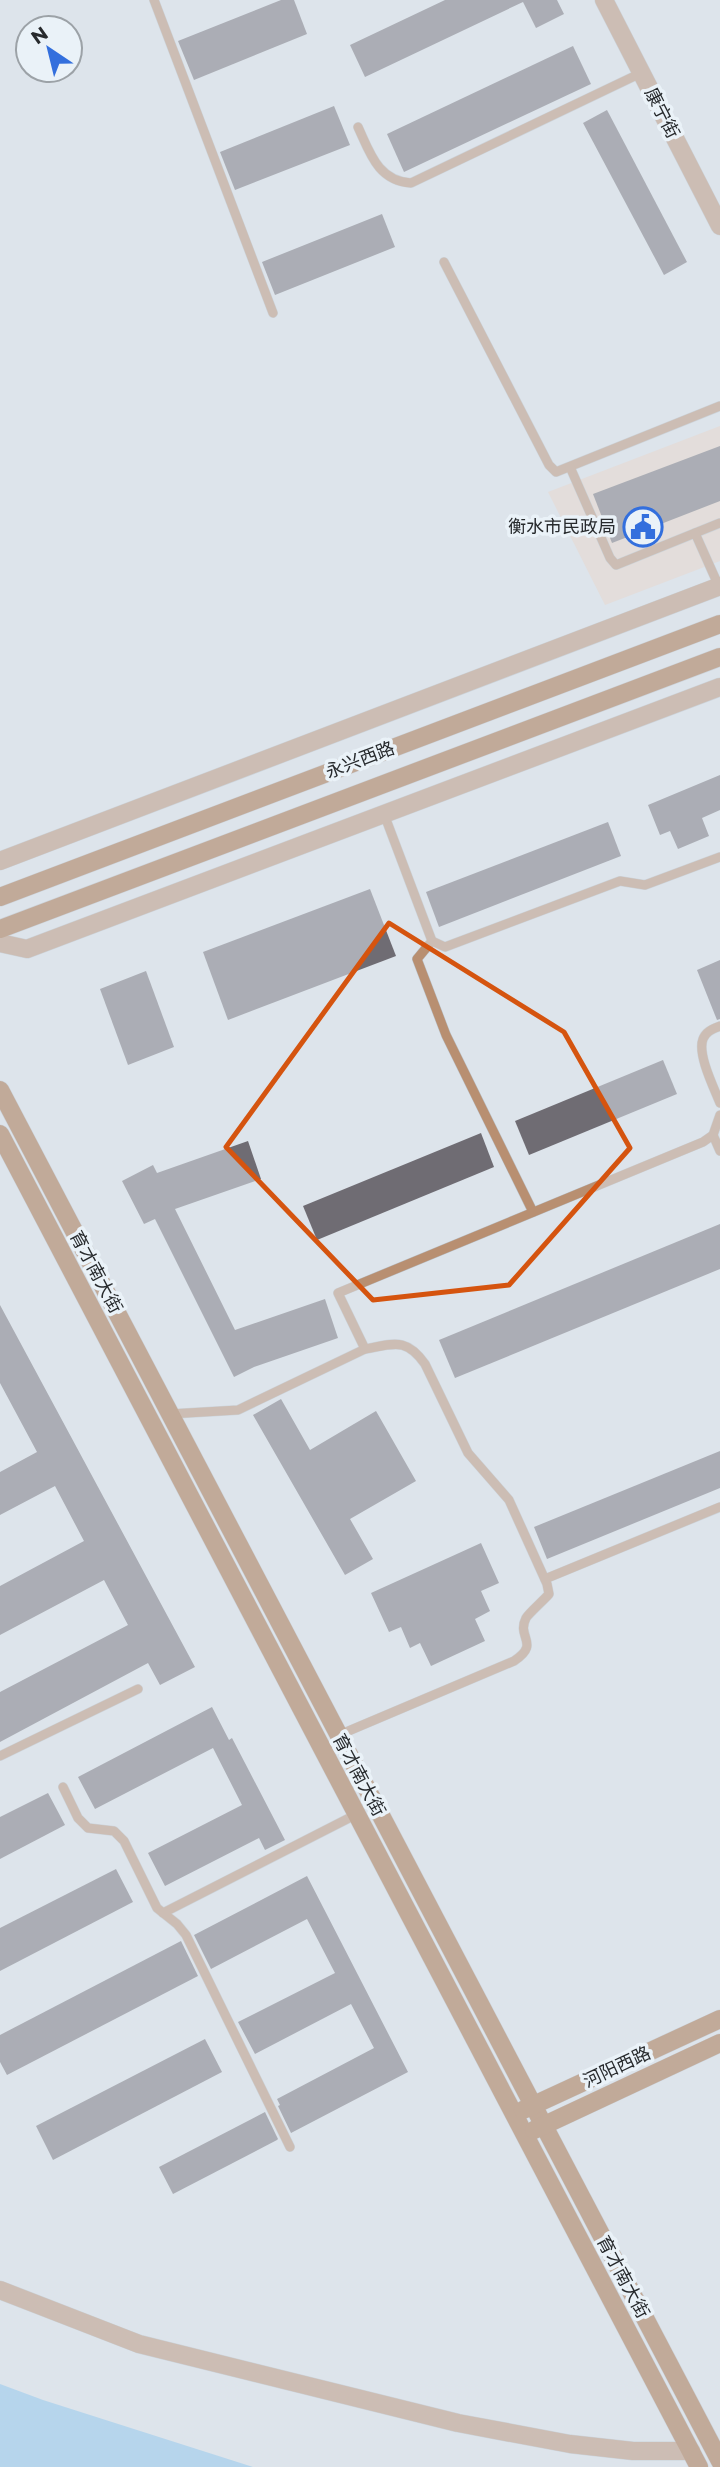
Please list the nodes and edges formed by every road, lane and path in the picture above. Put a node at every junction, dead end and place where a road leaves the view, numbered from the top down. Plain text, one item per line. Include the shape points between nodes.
1 (153, 0) edge
2 (604, 0) edge
3 (641, 73) junction
4 (358, 127) dead end
5 (720, 226) edge
6 (444, 262) dead end
7 (273, 313) dead end
8 (720, 405) edge
9 (570, 467) junction
10 (720, 523) edge
11 (695, 533) junction
12 (720, 587) edge
13 (720, 624) edge
14 (720, 657) edge
15 (720, 687) edge
16 (384, 814) junction
17 (720, 857) edge
18 (0, 861) edge
19 (0, 897) edge
20 (0, 929) edge
21 (432, 941) junction
22 (0, 943) edge
23 (720, 1026) edge
24 (0, 1090) edge
25 (720, 1103) edge
26 (720, 1115) edge
27 (0, 1134) edge
28 (713, 1135) junction
29 (720, 1151) edge
30 (533, 1212) junction
31 (365, 1349) junction
32 (170, 1414) junction
33 (720, 1507) edge
34 (545, 1579) junction
35 (138, 1689) dead end
36 (339, 1735) junction
37 (0, 1756) edge
38 (63, 1787) dead end
39 (357, 1814) junction
40 (163, 1913) junction
41 (720, 2019) edge
42 (720, 2043) edge
43 (533, 2106) junction
44 (514, 2114) junction
45 (543, 2125) junction
46 (525, 2134) junction
47 (290, 2147) dead end
48 (0, 2290) edge
49 (695, 2459) edge
50 (719, 2460) edge

1 - 7 lane
2 - 3 street, 康宁街
3 - 4 lane via 411,183 400,183 377,167
3 - 5 street, 康宁街
6 - 9 lane via 549,465 556,472
8 - 9 lane
9 - 11 lane via 616,565
10 - 11 lane
11 - 12 lane
12 - 18 street
13 - 19 main road, 永兴西路
14 - 20 main road, 永兴西路
15 - 16 street
16 - 21 lane
16 - 22 street via 27,949
17 - 21 lane via 645,885 620,881 445,947
21 - 30 lane via 417,959 446,1035
23 - 25 lane via 702,1040 702,1054
24 - 32 main road, 育才南大街
26 - 28 lane
27 - 39 main road, 育才南大街
28 - 29 lane
28 - 30 lane
30 - 31 lane via 338,1293
31 - 32 lane via 238,1410
31 - 34 lane via 400,1343 417,1352 468,1453 509,1500
32 - 36 main road, 育才南大街
33 - 34 lane
34 - 36 lane via 549,1594 526,1616 525,1654
35 - 37 lane
36 - 43 main road, 育才南大街
38 - 40 lane via 88,1828 114,1831 124,1841
39 - 40 lane
39 - 44 main road, 育才南大街
40 - 47 lane via 186,1935
41 - 43 main road, 河阳西路
42 - 45 main road, 河阳西路
43 - 44 main road, 河阳西路
43 - 45 main road, 育才南大街
44 - 46 main road, 育才南大街
45 - 46 main road, 河阳西路
45 - 50 main road, 育才南大街
46 - 49 main road, 育才南大街
48 - 49 street via 139,2344 458,2423 570,2444

